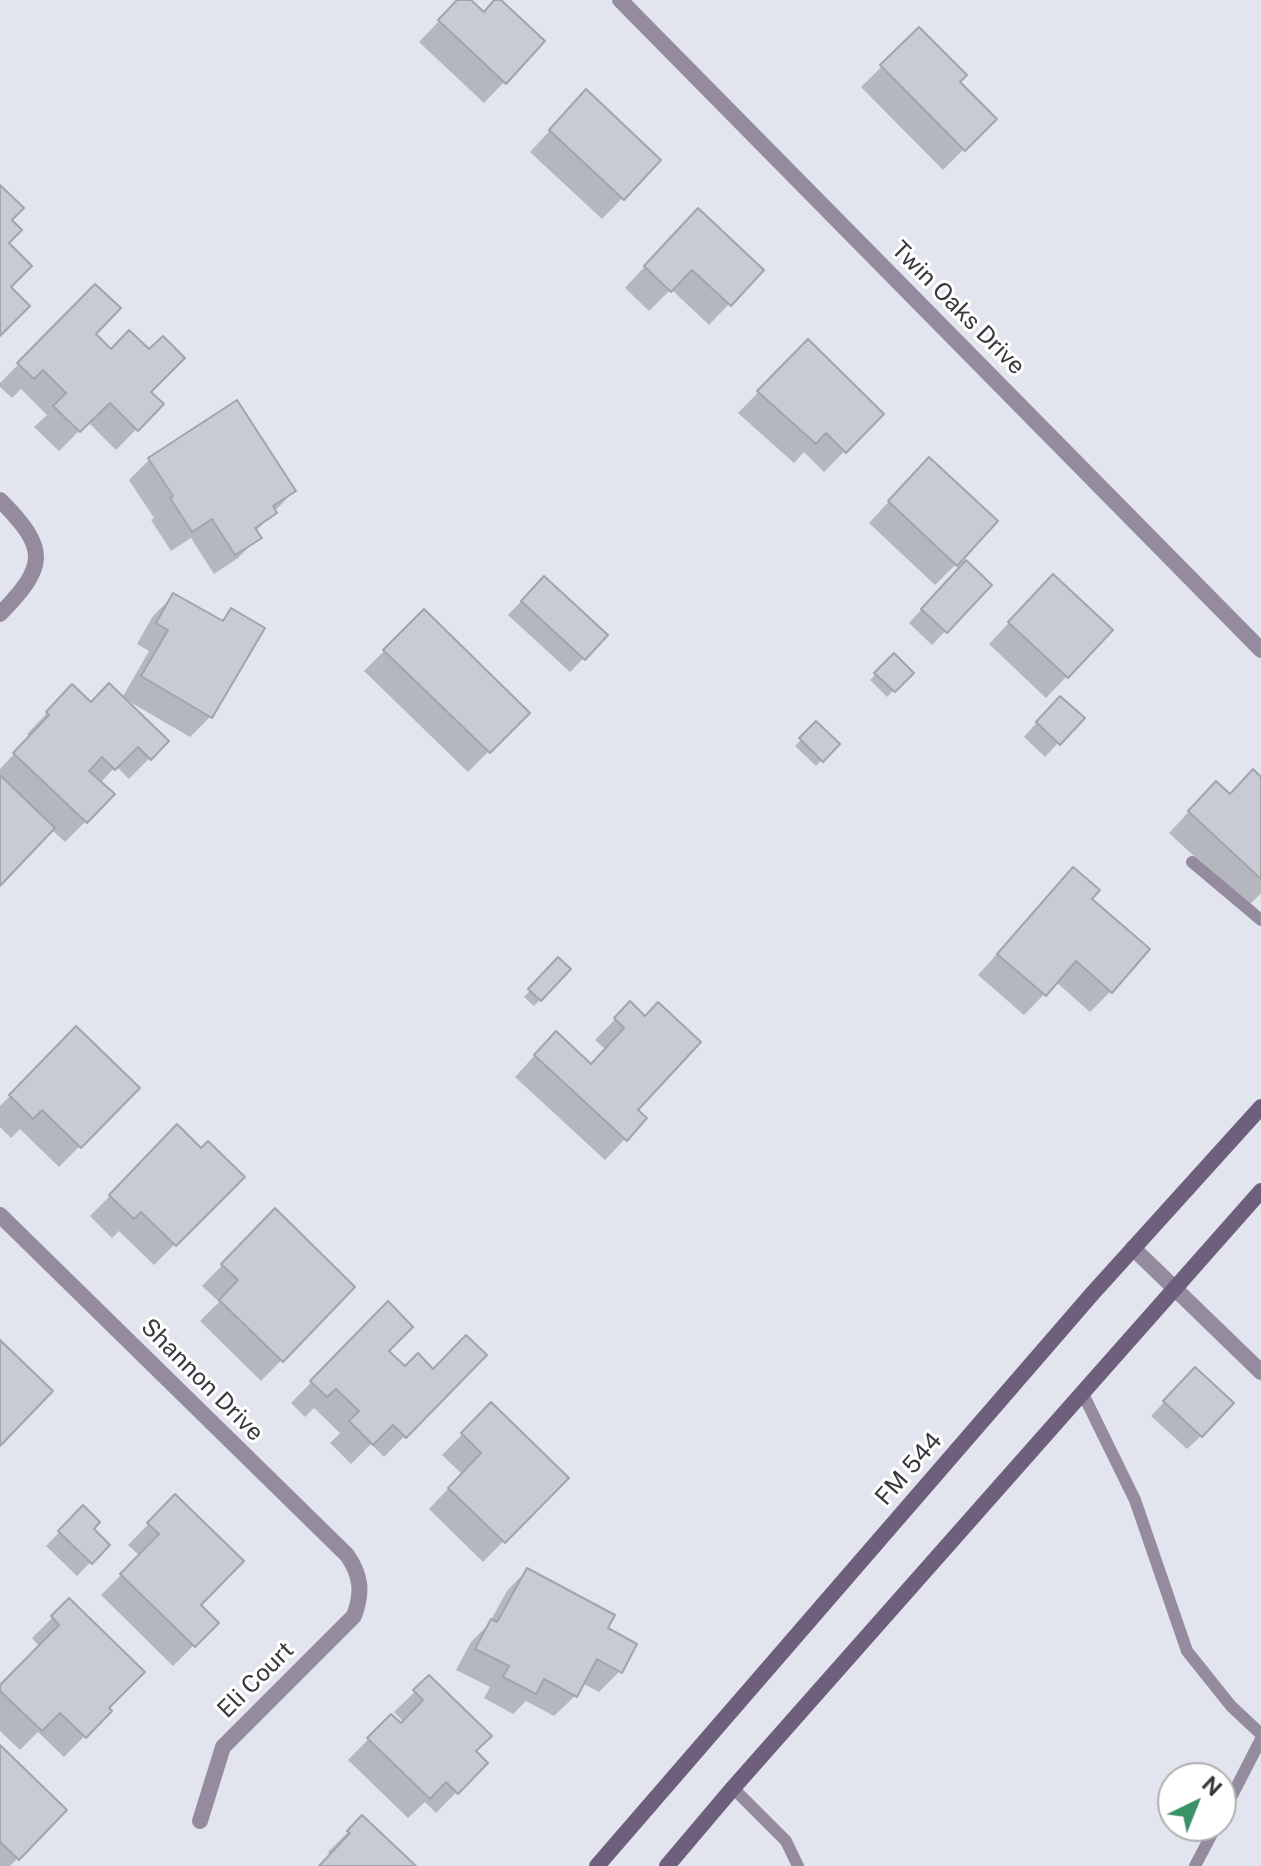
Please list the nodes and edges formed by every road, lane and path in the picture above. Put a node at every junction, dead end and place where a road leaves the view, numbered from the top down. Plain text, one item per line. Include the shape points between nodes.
1 (620, 0) edge
2 (0, 500) edge
3 (0, 614) edge
4 (1261, 650) edge
5 (1192, 862) dead end
6 (1261, 920) edge
7 (1261, 1107) edge
8 (1261, 1191) edge
9 (0, 1215) edge
10 (1133, 1248) junction
11 (1173, 1288) junction
12 (1261, 1372) edge
13 (1082, 1392) junction
14 (361, 1584) joint
15 (1261, 1736) edge
16 (1237, 1785) edge
17 (733, 1788) junction
18 (200, 1821) dead end
19 (1208, 1842) edge
20 (597, 1866) edge
21 (667, 1866) edge
22 (798, 1866) edge
23 (1195, 1866) edge

1 - 4 street, Twin Oaks Drive
2 - 3 street via 26,527 35,556 27,585
5 - 6 lane
7 - 10 main road, FM 544
8 - 11 main road
9 - 14 street, Shannon Drive via 347,1555
10 - 11 street
10 - 20 main road, FM 544
11 - 12 street
11 - 13 main road
13 - 15 lane via 1135,1500 1187,1651
13 - 17 main road
14 - 18 street, Eli Court via 354,1616 223,1747
15 - 16 lane
17 - 21 main road
17 - 22 lane via 786,1841
19 - 23 lane

